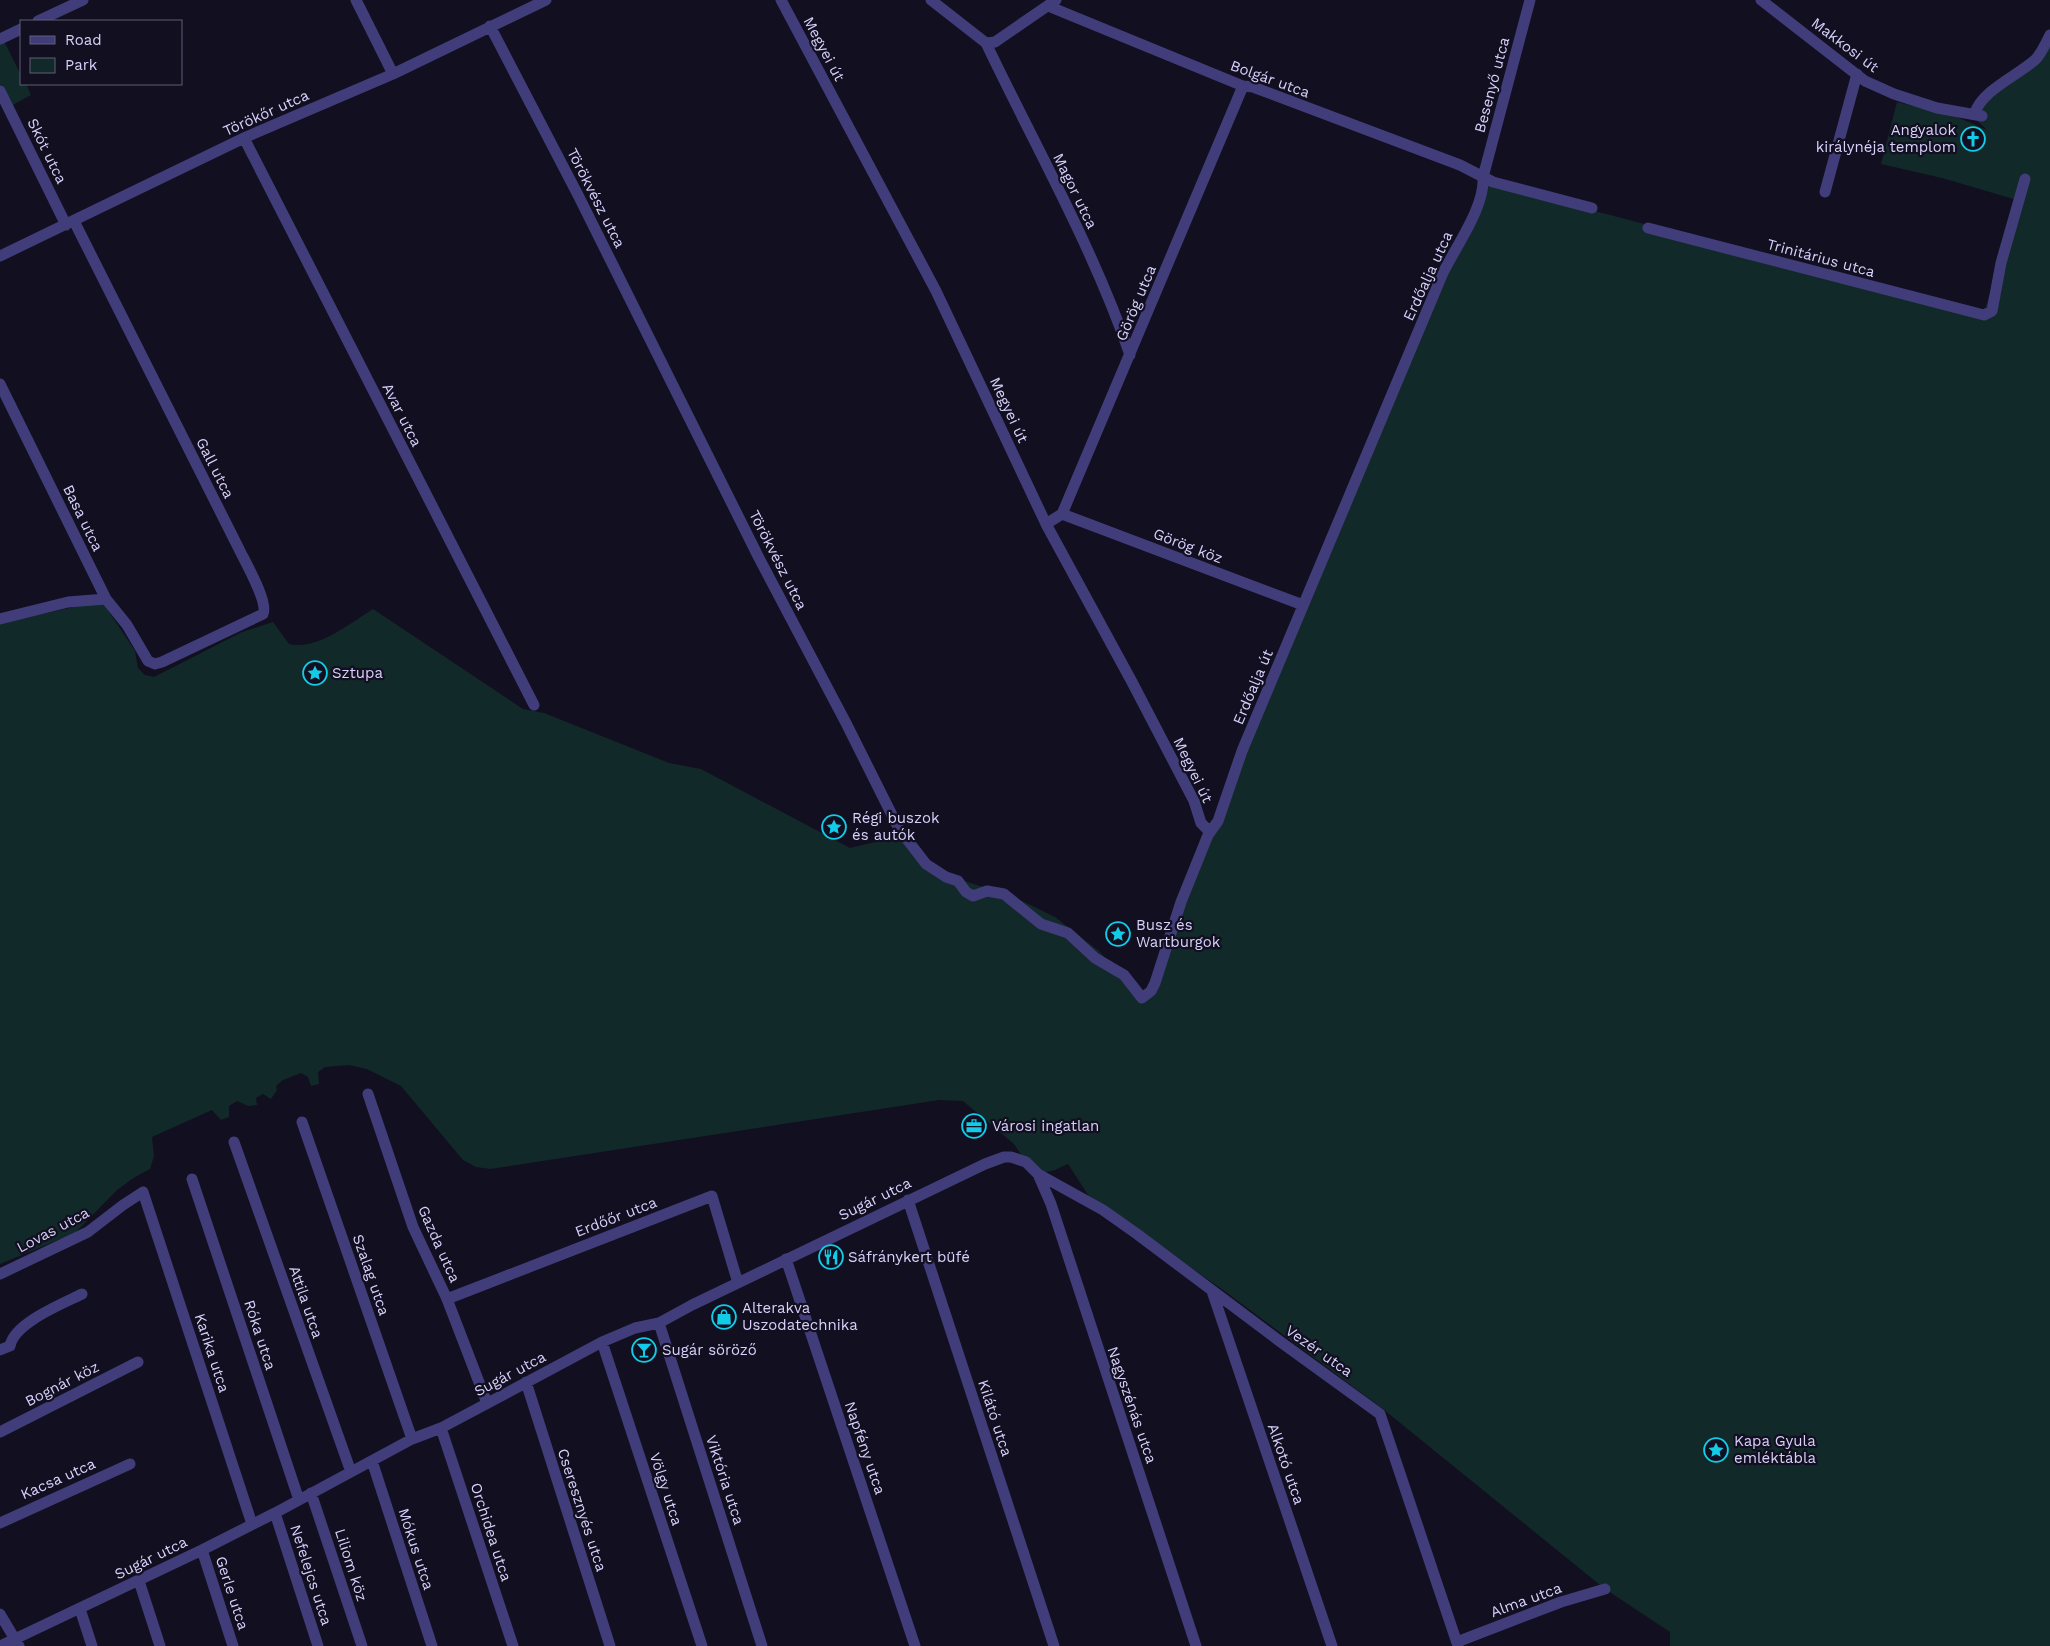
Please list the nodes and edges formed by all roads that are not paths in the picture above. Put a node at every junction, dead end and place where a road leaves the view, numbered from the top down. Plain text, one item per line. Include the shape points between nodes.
1 (83, 0) edge
2 (356, 0) edge
3 (546, 0) edge
4 (781, 0) edge
5 (931, 0) edge
6 (1530, 0) edge
7 (1761, 0) edge
8 (1052, 3) edge
9 (40, 20) edge
10 (490, 26) junction
11 (20, 29) edge
12 (2050, 35) edge
13 (0, 39) edge
14 (986, 43) junction
15 (392, 74) junction
16 (1857, 74) junction
17 (1243, 86) junction
18 (0, 91) edge
19 (244, 138) junction
20 (1483, 177) junction
21 (2025, 179) dead end
22 (1825, 192) dead end
23 (1592, 208) dead end
24 (70, 223) junction
25 (1648, 228) dead end
26 (0, 256) edge
27 (1130, 355) junction
28 (0, 384) edge
29 (1395, 386) joint
30 (1062, 514) junction
31 (1046, 524) junction
32 (106, 599) junction
33 (1303, 606) junction
34 (0, 619) edge
35 (147, 659) joint
36 (534, 705) dead end
37 (1210, 832) junction
38 (1142, 998) joint
39 (368, 1094) dead end
40 (302, 1122) dead end
41 (234, 1142) dead end
42 (1038, 1174) junction
43 (192, 1179) dead end
44 (143, 1192) joint
45 (908, 1200) junction
46 (786, 1259) junction
47 (0, 1274) edge
48 (738, 1283) junction
49 (1212, 1291) junction
50 (82, 1294) dead end
51 (447, 1299) junction
52 (659, 1324) junction
53 (602, 1342) junction
54 (0, 1350) edge
55 (138, 1362) dead end
56 (526, 1382) junction
57 (487, 1403) junction
58 (441, 1428) junction
59 (0, 1432) edge
60 (412, 1439) junction
61 (372, 1461) junction
62 (130, 1464) dead end
63 (351, 1472) junction
64 (311, 1494) junction
65 (299, 1500) junction
66 (275, 1513) junction
67 (0, 1523) edge
68 (252, 1524) junction
69 (202, 1550) junction
70 (139, 1581) junction
71 (1605, 1589) dead end
72 (80, 1609) junction
73 (0, 1614) edge
74 (17, 1642) edge
75 (1458, 1644) edge
76 (0, 1646) edge
77 (92, 1646) edge
78 (160, 1646) edge
79 (233, 1646) edge
80 (318, 1646) edge
81 (362, 1646) edge
82 (432, 1646) edge
83 (513, 1646) edge
84 (610, 1646) edge
85 (702, 1646) edge
86 (762, 1646) edge
87 (915, 1646) edge
88 (1054, 1646) edge
89 (1196, 1646) edge
90 (1332, 1646) edge

1 - 9 street
2 - 15 street
3 - 10 street, Törökőr utca
4 - 31 street, Megyei út via 936,291
5 - 14 street
6 - 20 street, Besenyő utca
7 - 16 street, Makkosi út
8 - 14 street via 995,42
8 - 17 street, Bolgár utca
10 - 15 street, Törökőr utca
10 - 38 street, Törökvész utca via 578,195 758,558 899,829 926,864 958,881 973,896 990,891 1006,895 1037,921 1068,933 1096,958 1122,973
11 - 13 street
12 - 16 street, Makkosi út via 2036,58 1978,105 1979,114 1961,113 1903,97 1865,81
14 - 27 street, Magor utca via 1082,239 1116,314
15 - 19 street, Törökőr utca
16 - 22 street
17 - 20 street, Bolgár utca via 1460,165
17 - 27 street, Görög utca
18 - 24 street, Skót utca
19 - 24 street, Törökőr utca
19 - 36 street, Avar utca
20 - 23 street
20 - 29 street, Erdőalja utca via 1478,206 1442,275
21 - 25 street, Trinitárius utca via 1992,311 1987,314
24 - 26 street, Törökőr utca
24 - 35 street, Gall utca via 238,547 264,607 261,616 162,662 155,664
27 - 30 street, Görög utca
28 - 32 street, Basa utca
29 - 33 street, Erdőalja út
30 - 31 street
30 - 33 street, Görög köz
31 - 37 street, Megyei út via 1132,682 1194,801 1202,823
32 - 34 street via 68,602
32 - 35 street, Basa utca via 127,625
33 - 37 street, Erdőalja út via 1242,751 1218,822
37 - 38 street, Erdőalja út via 1181,902 1155,983
39 - 51 street, Gazda utca via 413,1227
40 - 60 street, Szalag utca
41 - 63 street, Attila utca
42 - 45 street, Sugár utca via 1026,1162 1004,1157
42 - 49 street, Vezér utca via 1103,1210
42 - 89 street, Nagyszénás utca via 1051,1204
43 - 65 street, Róka utca
44 - 47 street, Lovas utca via 88,1232
44 - 68 street, Karika utca
45 - 46 street, Sugár utca
45 - 88 street, Kilátó utca
46 - 48 street, Sugár utca
46 - 87 street, Napfény utca
48 - 51 street, Erdőőr utca via 712,1196
48 - 52 street, Sugár utca
49 - 75 street, Vezér utca via 1380,1414
49 - 90 street, Alkotó utca
50 - 54 street via 23,1326 11,1339 10,1346
51 - 57 street, Gazda utca
52 - 53 street, Sugár utca via 636,1328
52 - 86 street, Viktória utca
53 - 56 street, Sugár utca
53 - 85 street, Völgy utca
55 - 59 street, Bognár köz
56 - 57 street, Sugár utca
56 - 84 street, Cseresznyés utca
57 - 58 street, Sugár utca
58 - 60 street, Sugár utca
58 - 83 street, Orchidea utca
60 - 61 street, Sugár utca
61 - 63 street, Sugár utca
61 - 82 street, Mókus utca
62 - 67 street, Kacsa utca
63 - 64 street, Sugár utca
64 - 65 street, Sugár utca
64 - 81 street, Liliom köz
65 - 66 street, Sugár utca
66 - 68 street, Sugár utca
66 - 80 street, Nefelejcs utca
68 - 69 street, Sugár utca
69 - 70 street, Sugár utca
69 - 79 street, Gerle utca
70 - 72 street, Sugár utca
70 - 78 street
71 - 75 street, Alma utca via 1561,1602
72 - 74 street, Sugár utca
72 - 77 street
73 - 74 street
74 - 76 street, Sugár utca

